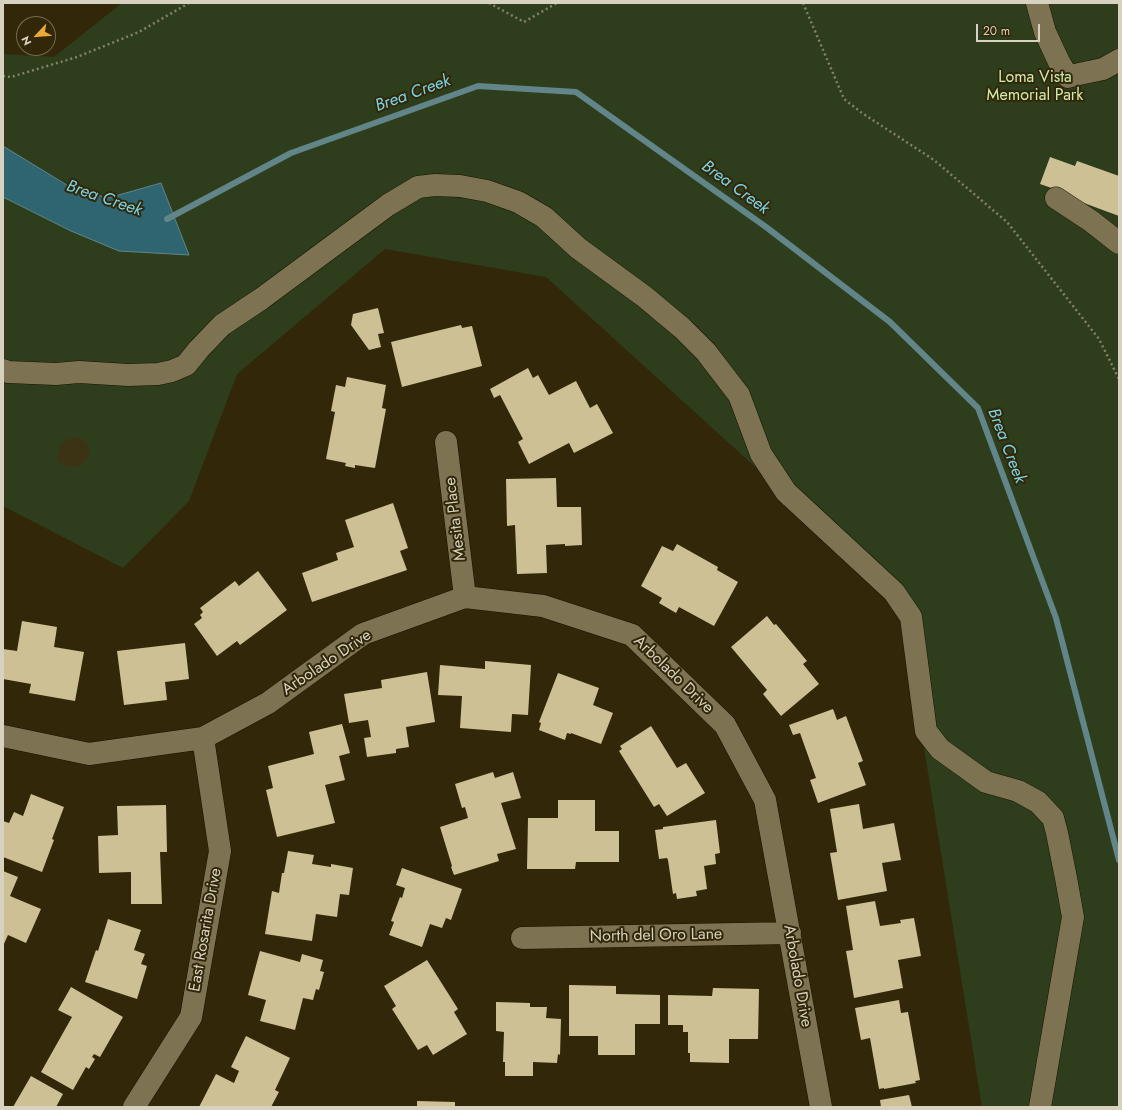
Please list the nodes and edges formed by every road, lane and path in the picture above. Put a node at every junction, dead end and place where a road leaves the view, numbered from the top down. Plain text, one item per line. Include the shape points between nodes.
1 (189, 3) edge
2 (489, 3) edge
3 (557, 3) edge
4 (803, 3) edge
5 (1037, 3) edge
6 (1119, 60) edge
7 (3, 76) edge
8 (1056, 198) dead end
9 (1119, 243) edge
10 (3, 370) edge
11 (1119, 379) edge
12 (446, 442) dead end
13 (465, 597) junction
14 (3, 736) edge
15 (203, 738) junction
16 (790, 933) junction
17 (522, 938) dead end
18 (134, 1107) edge
19 (821, 1107) edge
20 (1040, 1107) edge

1 - 7 path via 139,32 77,57 11,77
2 - 3 path via 524,22
4 - 11 path via 844,99 934,160 1007,222 1099,339
5 - 6 street via 1044,32 1068,77 1103,69
8 - 9 street
10 - 20 street via 128,375 158,374 186,365 222,325 388,205 418,187 460,186 488,191 518,202 544,217 578,248 645,297 706,352 739,395 761,454 786,492 894,592 911,617 926,731 940,749 986,782 1018,791 1038,802 1053,818 1073,917
12 - 13 street, Mesita Place
13 - 15 street, Arbolado Drive via 363,634 268,703
13 - 16 street, Arbolado Drive via 543,606 632,635 725,725 765,800
14 - 15 street, Arbolado Drive via 90,754
15 - 18 street, East Rosarita Drive via 220,851 191,1017
16 - 17 street, North del Oro Lane
16 - 19 street, Arbolado Drive

